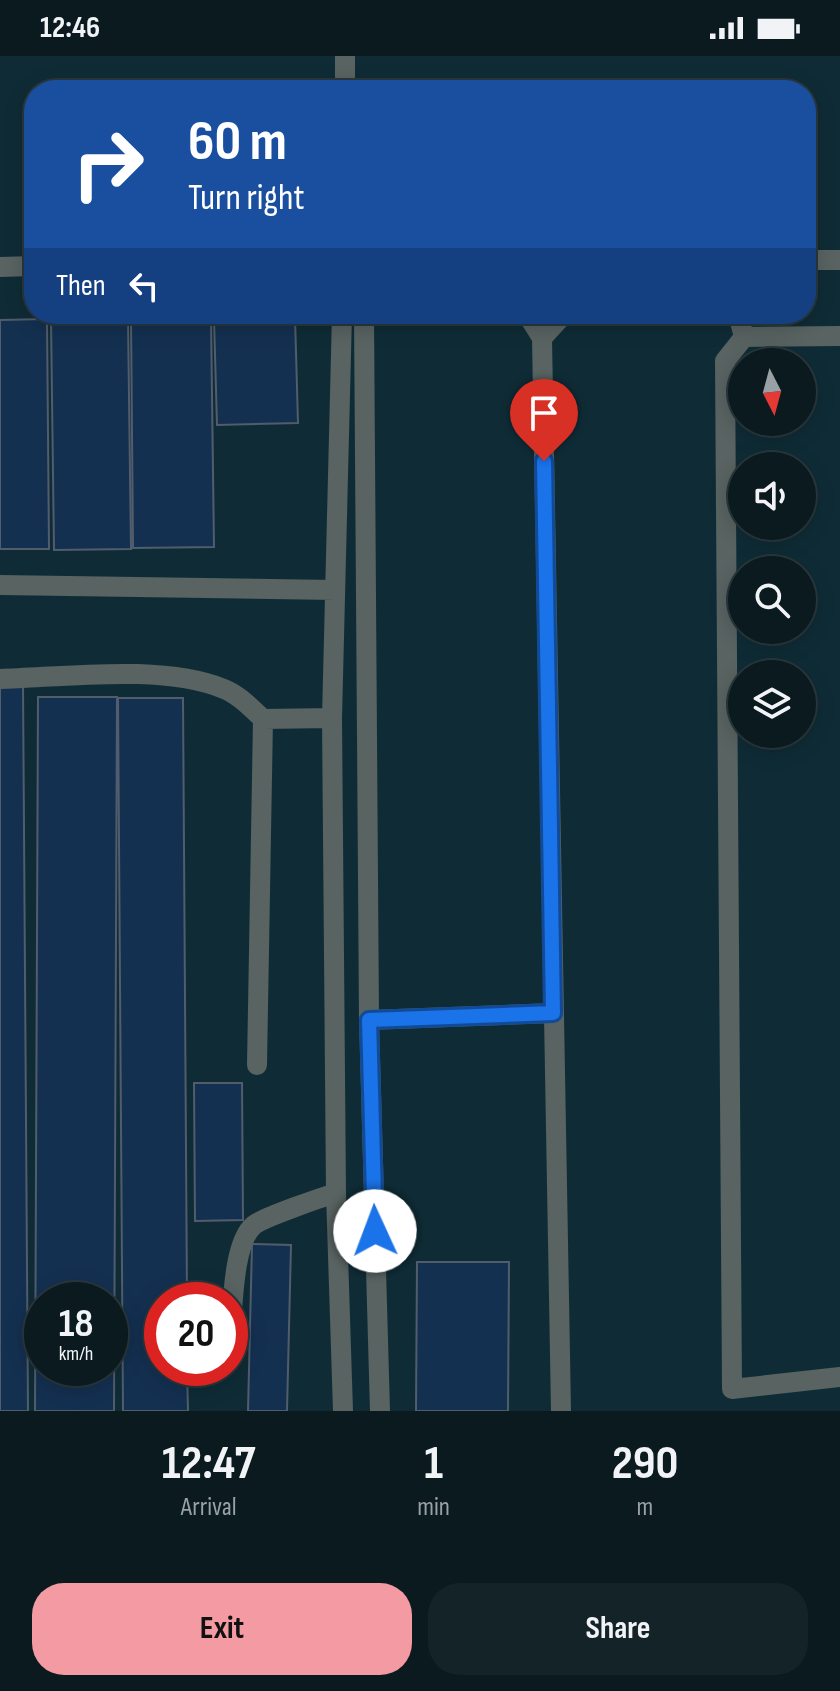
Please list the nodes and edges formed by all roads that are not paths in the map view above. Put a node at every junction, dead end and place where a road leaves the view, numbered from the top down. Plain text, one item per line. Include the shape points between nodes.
1 (345, 56) edge
2 (345, 80) edge
3 (816, 260) edge
4 (840, 260) edge
5 (24, 266) edge
6 (0, 267) edge
7 (342, 324) edge
8 (364, 324) edge
9 (533, 324) edge
10 (555, 324) edge
11 (741, 324) edge
12 (840, 336) edge
13 (744, 337) junction
14 (542, 338) junction
15 (0, 585) edge
16 (335, 590) junction
17 (0, 679) edge
18 (332, 718) junction
19 (263, 719) junction
20 (553, 1013) junction
21 (369, 1020) junction
22 (257, 1065) dead end
23 (336, 1193) junction
24 (236, 1282) edge
25 (840, 1377) edge
26 (732, 1389) junction
27 (343, 1411) edge
28 (380, 1411) edge
29 (561, 1411) edge
30 (732, 1411) edge

1 - 2 street
3 - 4 street
5 - 6 street
7 - 16 street
8 - 21 street
9 - 14 street
10 - 14 street
11 - 13 street
12 - 13 street
13 - 26 street via 725,361
14 - 20 street
15 - 16 street
16 - 18 street
17 - 19 street via 153,675 227,690
18 - 19 street
18 - 23 street
19 - 22 street
20 - 21 street
20 - 29 street
21 - 28 street
23 - 24 street via 255,1224 246,1236
23 - 27 street
25 - 26 street
26 - 30 street

